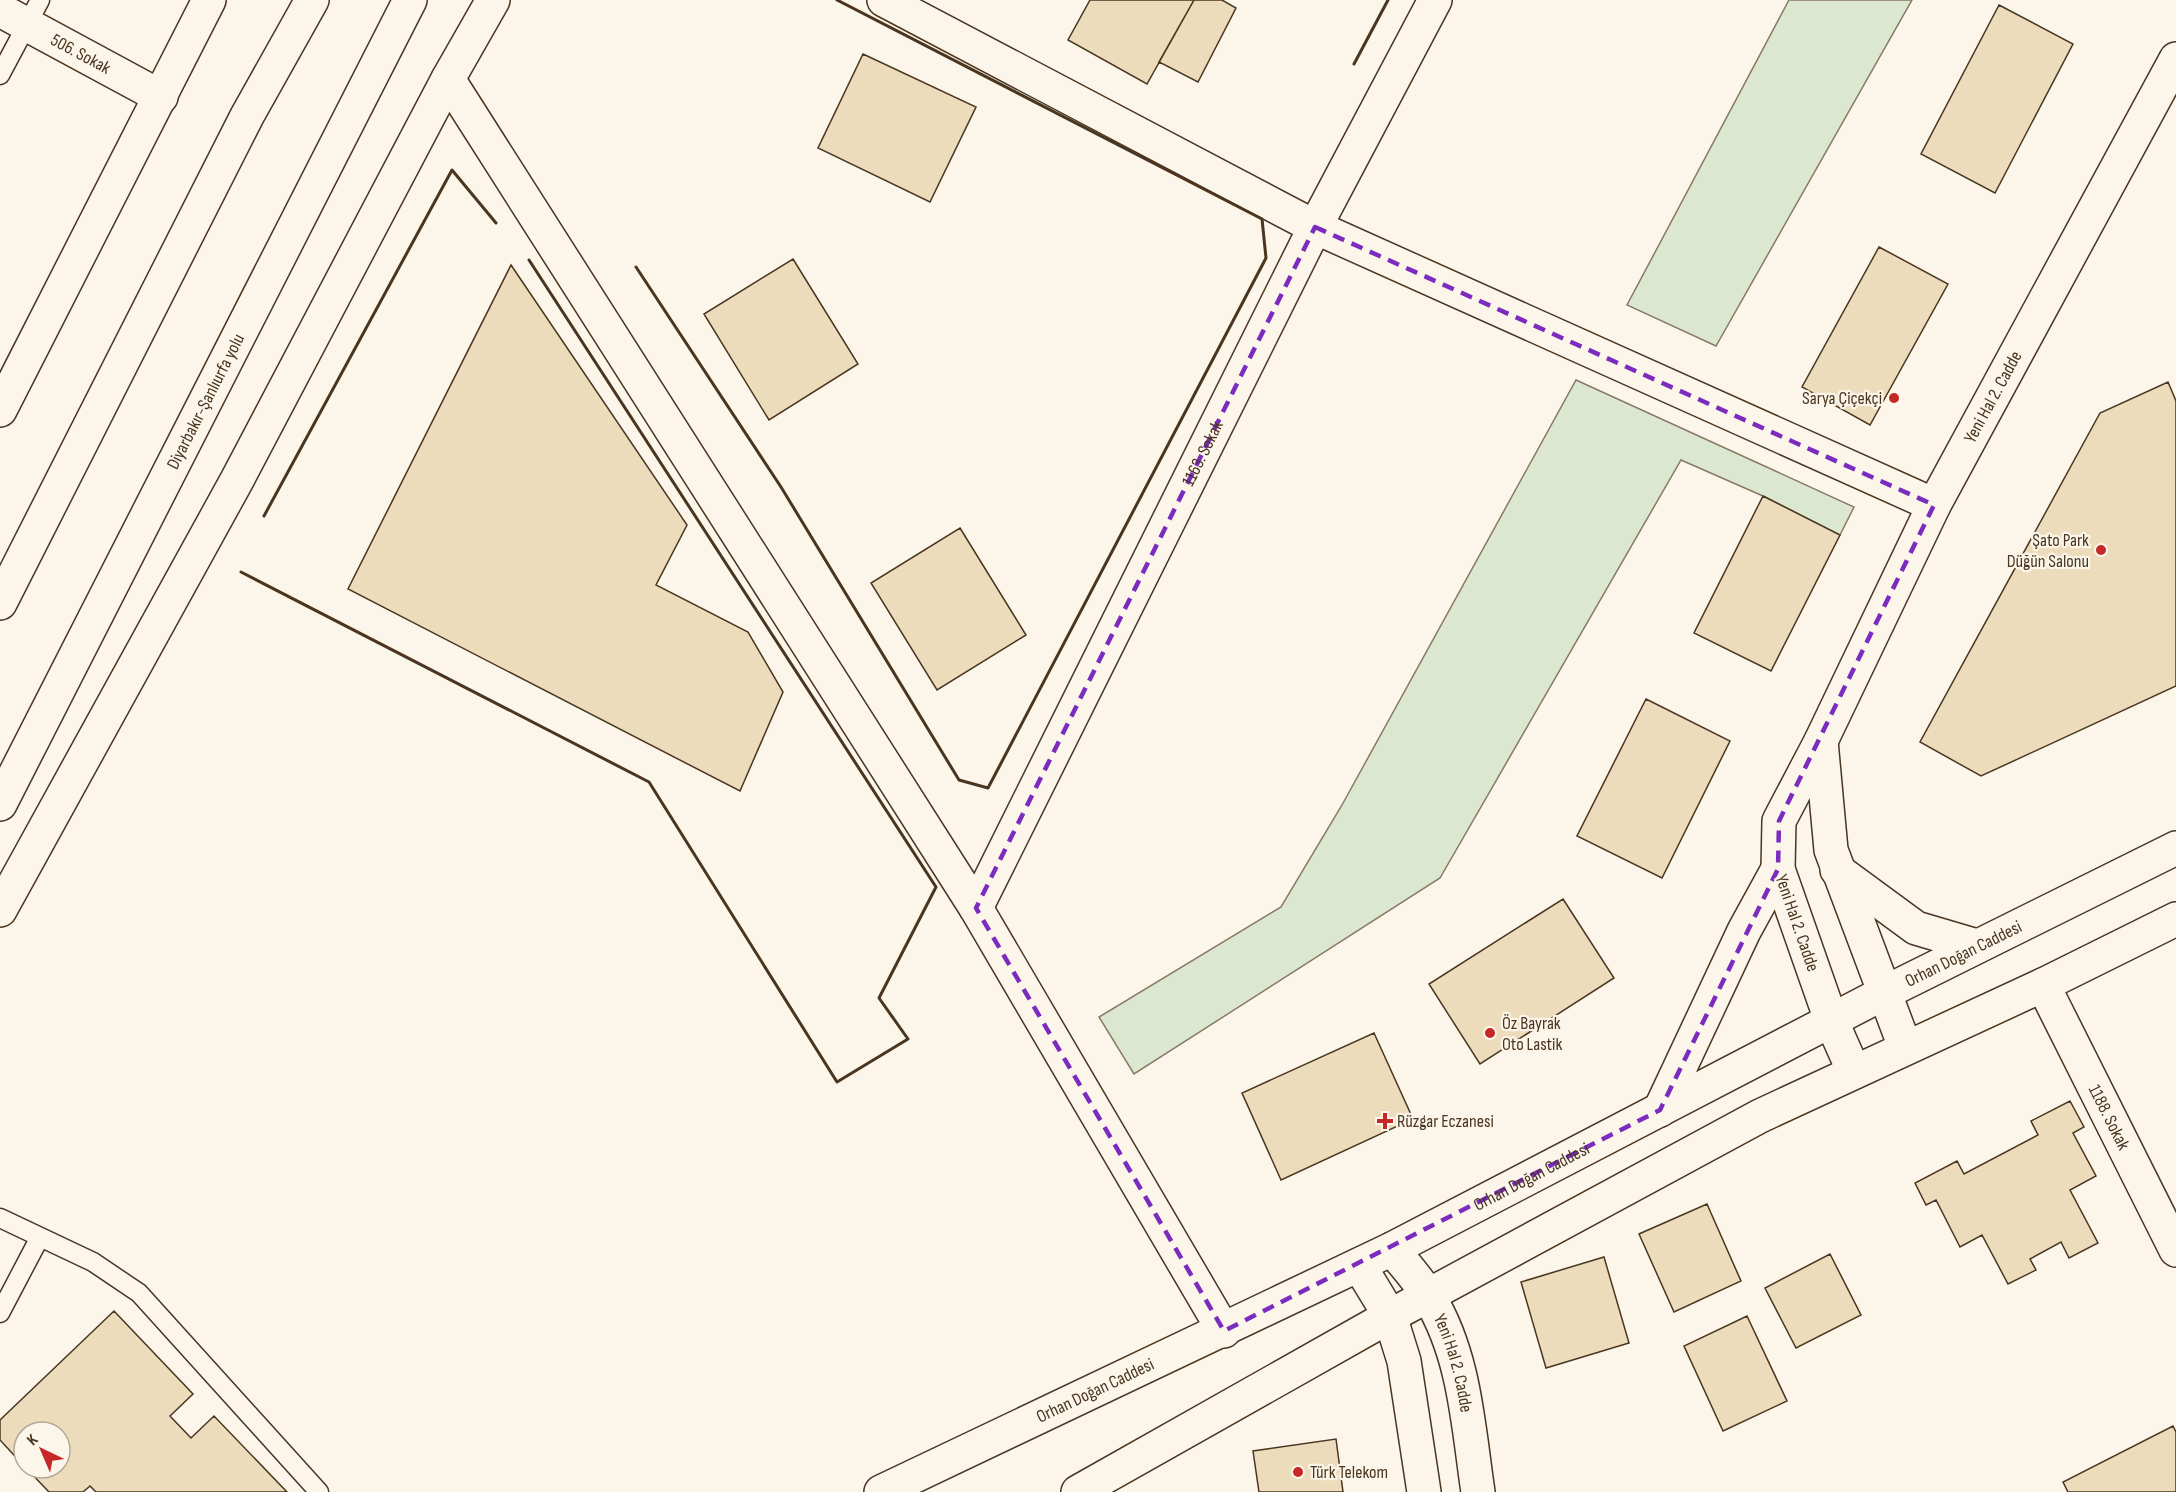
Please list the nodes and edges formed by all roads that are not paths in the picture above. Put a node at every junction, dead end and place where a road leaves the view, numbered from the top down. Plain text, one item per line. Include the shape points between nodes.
1 (209, 0) edge
2 (312, 0) edge
3 (411, 0) edge
4 (493, 0) edge
5 (884, 0) edge
6 (1436, 0) edge
7 (22, 12) edge
8 (2176, 59) edge
9 (0, 75) edge
10 (448, 79) junction
11 (161, 97) junction
12 (1315, 227) junction
13 (0, 410) edge
14 (1934, 505) junction
15 (0, 603) edge
16 (1821, 741) junction
17 (0, 804) edge
18 (2176, 848) edge
19 (1778, 869) junction
20 (1837, 870) junction
21 (976, 908) junction
22 (0, 910) edge
23 (2176, 919) edge
24 (1977, 946) junction
25 (2043, 985) junction
26 (1884, 993) junction
27 (1831, 1020) junction
28 (1905, 1047) junction
29 (1854, 1072) junction
30 (1660, 1110) junction
31 (0, 1218) edge
32 (40, 1237) junction
33 (1392, 1249) junction
34 (2176, 1250) edge
35 (1359, 1265) junction
36 (1428, 1295) junction
37 (0, 1313) edge
38 (1390, 1316) junction
39 (1224, 1331) junction
40 (319, 1492) edge
41 (881, 1492) edge
42 (1078, 1492) edge
43 (1424, 1492) edge
44 (1478, 1492) edge

1 - 11 main road
2 - 15 main road via 248,116
3 - 17 main road, Diyarbakır-Şanlıurfa yolu
4 - 10 main road
5 - 12 main road
6 - 12 main road, 1163. Sokak
7 - 9 lane
7 - 11 main road, 506. Sokak
8 - 14 main road, Yeni Hal 2. Cadde
10 - 21 main road
10 - 22 main road via 237,480
11 - 13 main road
12 - 14 main road
12 - 21 main road, 1163. Sokak
14 - 16 main road, Yeni Hal 2. Cadde
16 - 19 main road, Yeni Hal 2. Cadde via 1779,821
16 - 20 main road via 1831,850
18 - 24 main road, Orhan Doğan Caddesi
19 - 27 main road, Yeni Hal 2. Cadde
19 - 30 main road via 1744,931
20 - 24 main road via 1916,928
20 - 26 main road
21 - 39 main road
23 - 25 main road
24 - 26 main road, Orhan Doğan Caddesi
25 - 28 main road
25 - 34 main road, 1188. Sokak
26 - 27 main road, Orhan Doğan Caddesi
26 - 28 main road
27 - 29 main road, Yeni Hal 2. Cadde
27 - 30 main road, Orhan Doğan Caddesi
28 - 29 main road
29 - 36 main road via 1760,1116
30 - 33 main road, Orhan Doğan Caddesi
31 - 32 lane
32 - 37 lane
32 - 40 lane via 93,1262 139,1293
33 - 35 main road, Orhan Doğan Caddesi
33 - 36 main road, Yeni Hal 2. Cadde
35 - 38 main road
35 - 39 main road, Orhan Doğan Caddesi
36 - 38 main road
36 - 44 main road, Yeni Hal 2. Cadde via 1449,1335 1461,1372
38 - 42 main road
38 - 43 main road via 1406,1372
39 - 41 main road, Orhan Doğan Caddesi

